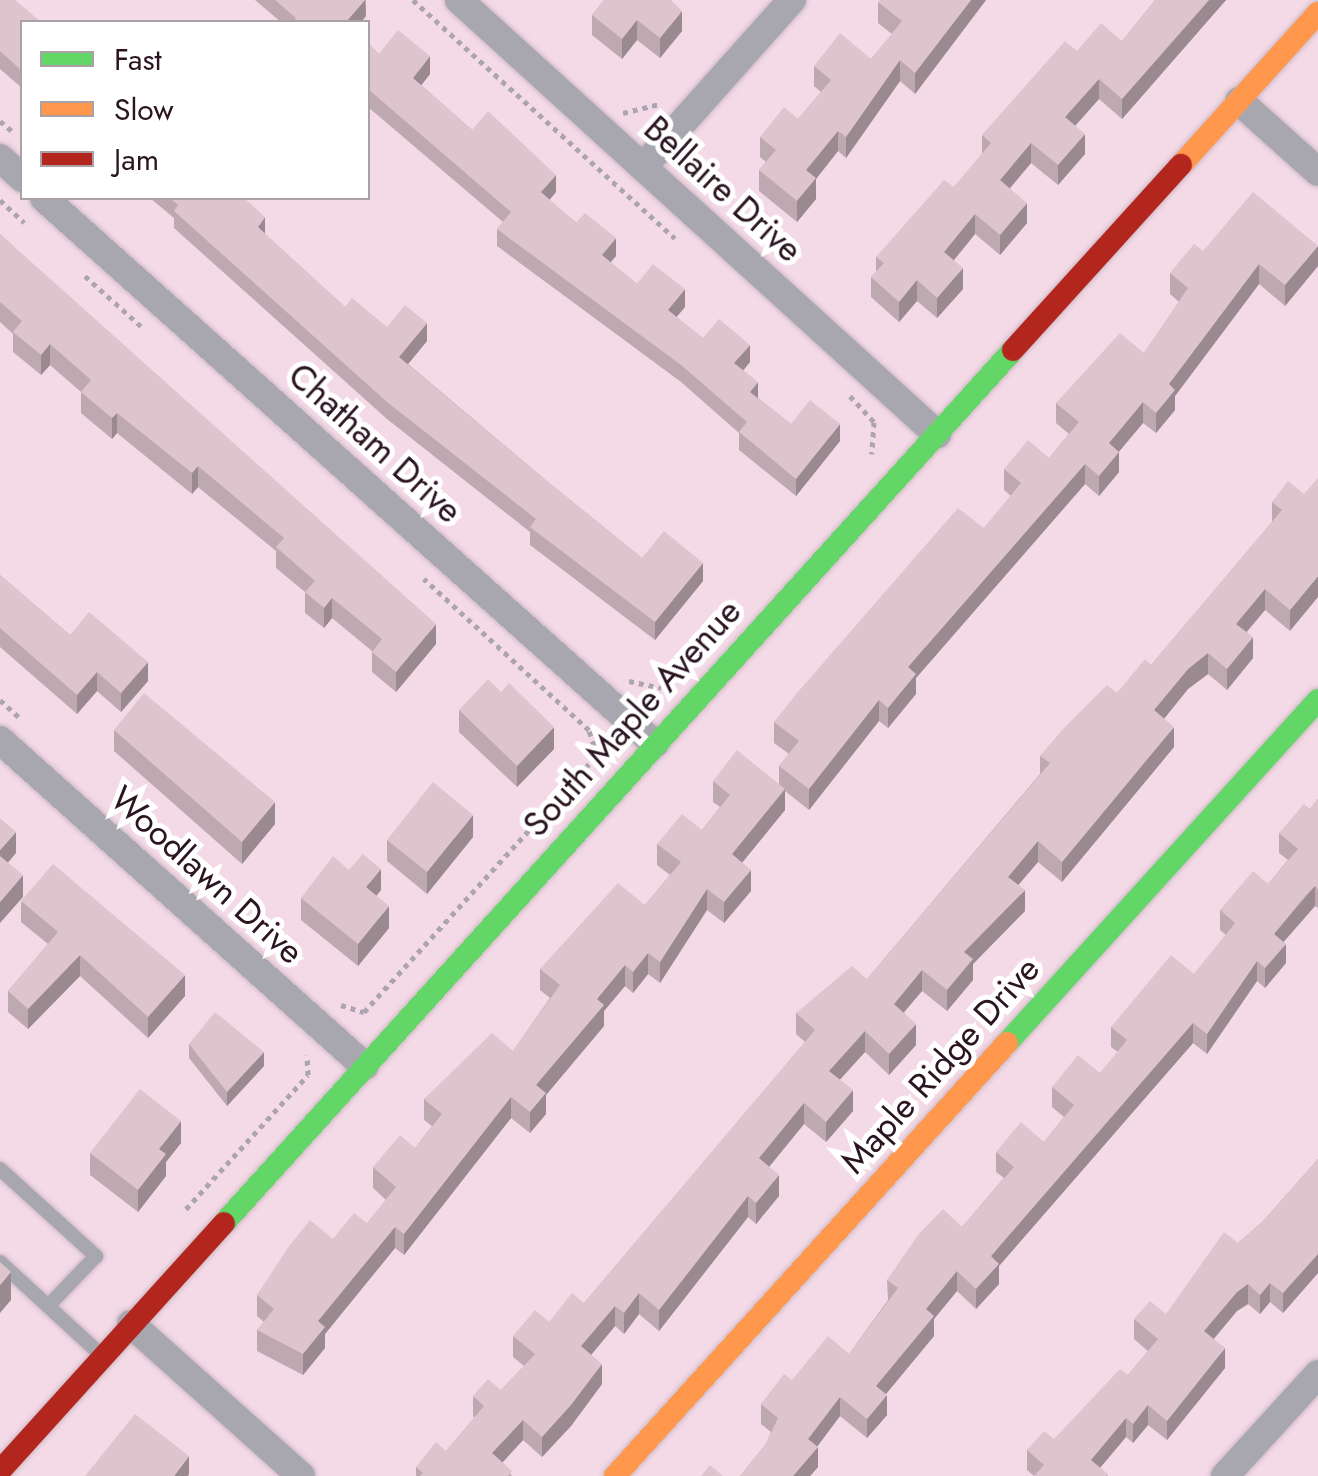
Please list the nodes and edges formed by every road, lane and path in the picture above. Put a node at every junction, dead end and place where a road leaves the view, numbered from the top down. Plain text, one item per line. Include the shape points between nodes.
1 (413, 0) edge
2 (459, 0) edge
3 (792, 0) edge
4 (1318, 14) edge
5 (666, 101) dead end
6 (1239, 102) junction
7 (618, 113) dead end
8 (0, 158) edge
9 (642, 167) junction
10 (1318, 172) edge
11 (20, 176) edge
12 (0, 200) edge
13 (46, 200) edge
14 (31, 227) dead end
15 (681, 243) dead end
16 (70, 262) dead end
17 (151, 335) dead end
18 (838, 383) dead end
19 (937, 434) junction
20 (858, 472) dead end
21 (413, 569) dead end
22 (1318, 700) edge
23 (0, 740) edge
24 (655, 744) junction
25 (330, 995) dead end
26 (305, 1050) dead end
27 (364, 1066) junction
28 (0, 1169) edge
29 (186, 1209) dead end
30 (0, 1262) edge
31 (48, 1306) junction
32 (131, 1324) junction
33 (102, 1355) junction
34 (1318, 1374) edge
35 (0, 1471) edge
36 (302, 1476) edge
37 (615, 1476) edge
38 (1225, 1476) edge

1 - 15 path
2 - 9 street, Bellaire Drive
3 - 9 street
4 - 6 main road, South Maple Avenue
5 - 7 path
6 - 10 street
6 - 19 main road, South Maple Avenue
8 - 11 street
9 - 19 street, Bellaire Drive
12 - 14 path
13 - 24 street, Chatham Drive
16 - 17 path
18 - 20 path via 874,422 877,440
19 - 24 main road, South Maple Avenue
21 - 25 path via 589,730 597,755 364,1012
22 - 37 main road, Maple Ridge Drive
23 - 27 street, Woodlawn Drive
24 - 27 main road, South Maple Avenue
26 - 29 path via 308,1075
27 - 32 main road, South Maple Avenue
28 - 31 lane via 96,1256
30 - 31 lane
31 - 33 lane
32 - 33 main road, South Maple Avenue
32 - 36 street
33 - 35 main road, South Maple Avenue
34 - 38 street

